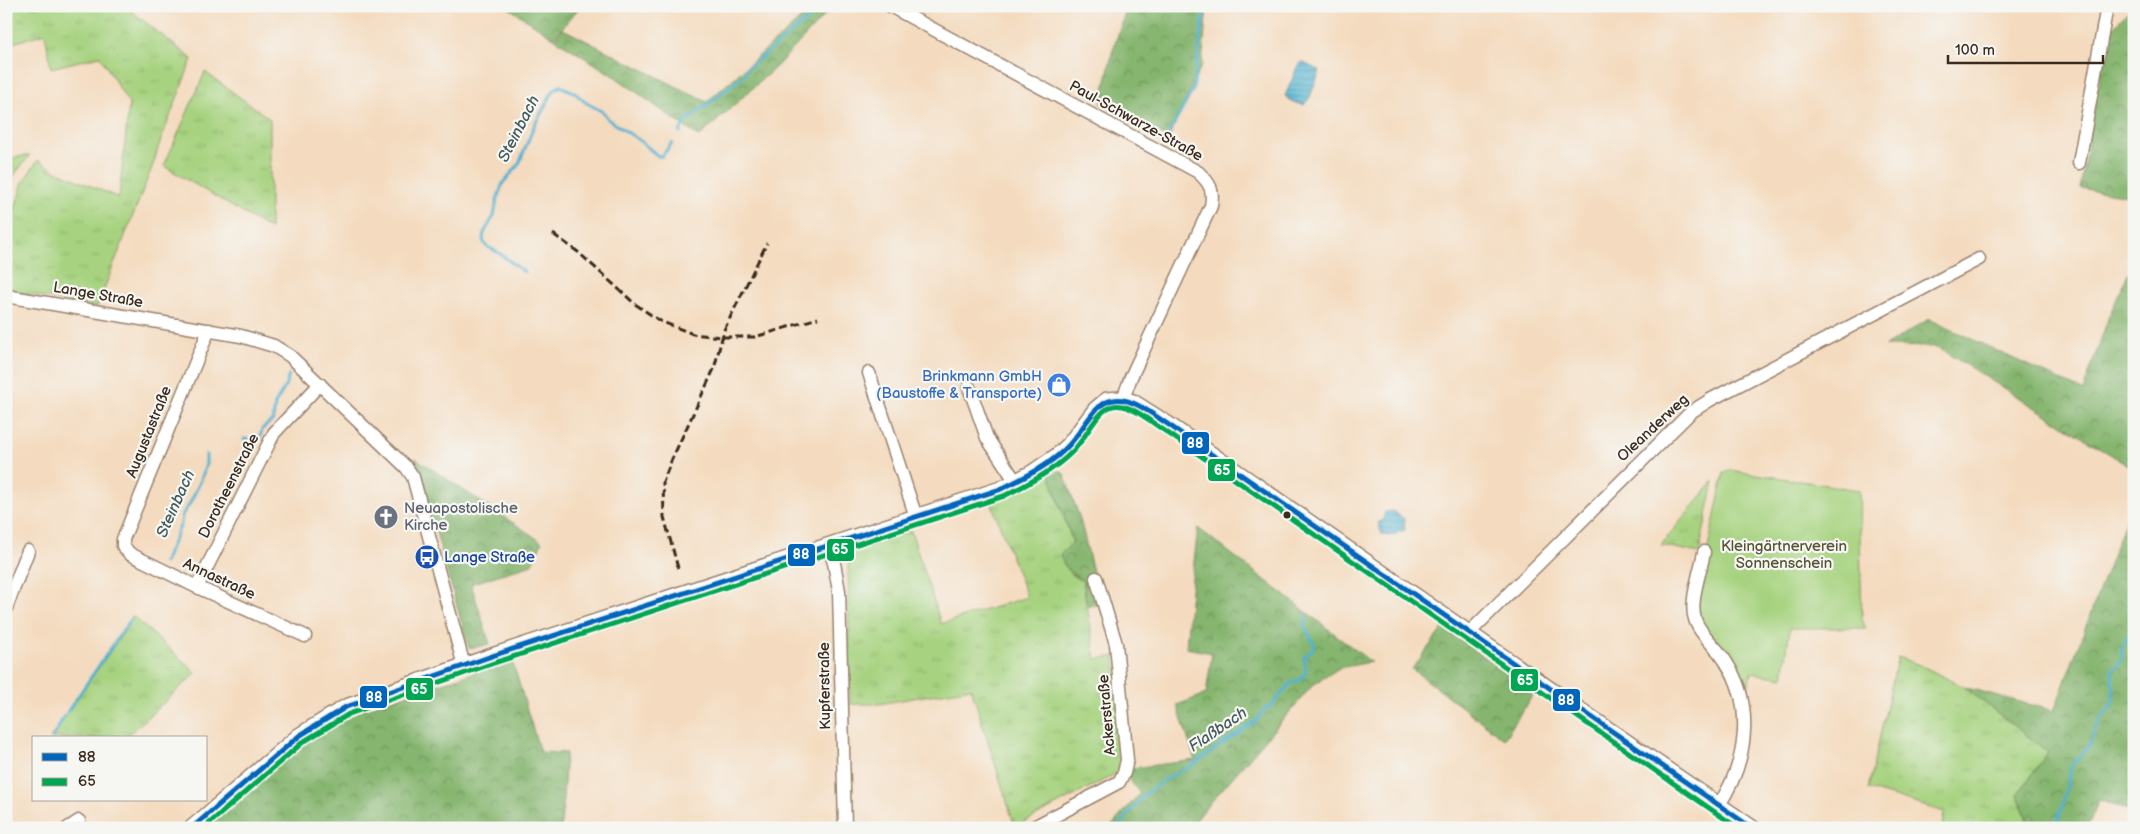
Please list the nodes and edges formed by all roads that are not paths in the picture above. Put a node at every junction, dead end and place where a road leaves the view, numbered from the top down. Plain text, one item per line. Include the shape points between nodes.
1 (890, 6) edge
2 (2107, 6) edge
3 (2079, 163) dead end
4 (1978, 259) dead end
5 (6, 296) edge
6 (209, 330) junction
7 (869, 373) dead end
8 (320, 384) junction
9 (969, 387) dead end
10 (1123, 399) junction
11 (1016, 482) junction
12 (916, 518) junction
13 (828, 545) junction
14 (123, 546) joint
15 (28, 550) dead end
16 (1704, 552) dead end
17 (1096, 578) dead end
18 (197, 587) junction
19 (6, 608) edge
20 (1469, 633) junction
21 (305, 636) dead end
22 (464, 666) junction
23 (1718, 806) junction
24 (192, 828) edge
25 (845, 828) edge
26 (1032, 828) edge
27 (1752, 828) edge

1 - 10 street, Paul-Schwarze-Straße via 1198,172 1212,187 1211,206
2 - 3 street
4 - 20 street, Oleanderweg via 1691,412
5 - 6 street, Lange Straße
6 - 8 street, Lange Straße via 274,346
6 - 14 street, Augustastraße via 122,539
7 - 12 street
8 - 18 street, Dorotheenstraße via 274,433
8 - 22 street, Lange Straße via 413,477
9 - 11 street via 987,438
10 - 11 street via 1102,403 1063,450
10 - 20 street via 1180,432
11 - 12 street
12 - 13 street
13 - 22 street
13 - 25 street, Kupferstraße via 839,591
14 - 18 street, Annastraße via 130,554
15 - 19 street
16 - 23 street via 1693,606 1695,619 1728,664 1739,692 1744,719 1738,766
17 - 26 street, Ackerstraße via 1116,644 1127,764 1119,782
18 - 21 street, Annastraße
20 - 23 street
22 - 24 street via 355,704 321,721 284,747
23 - 27 street

